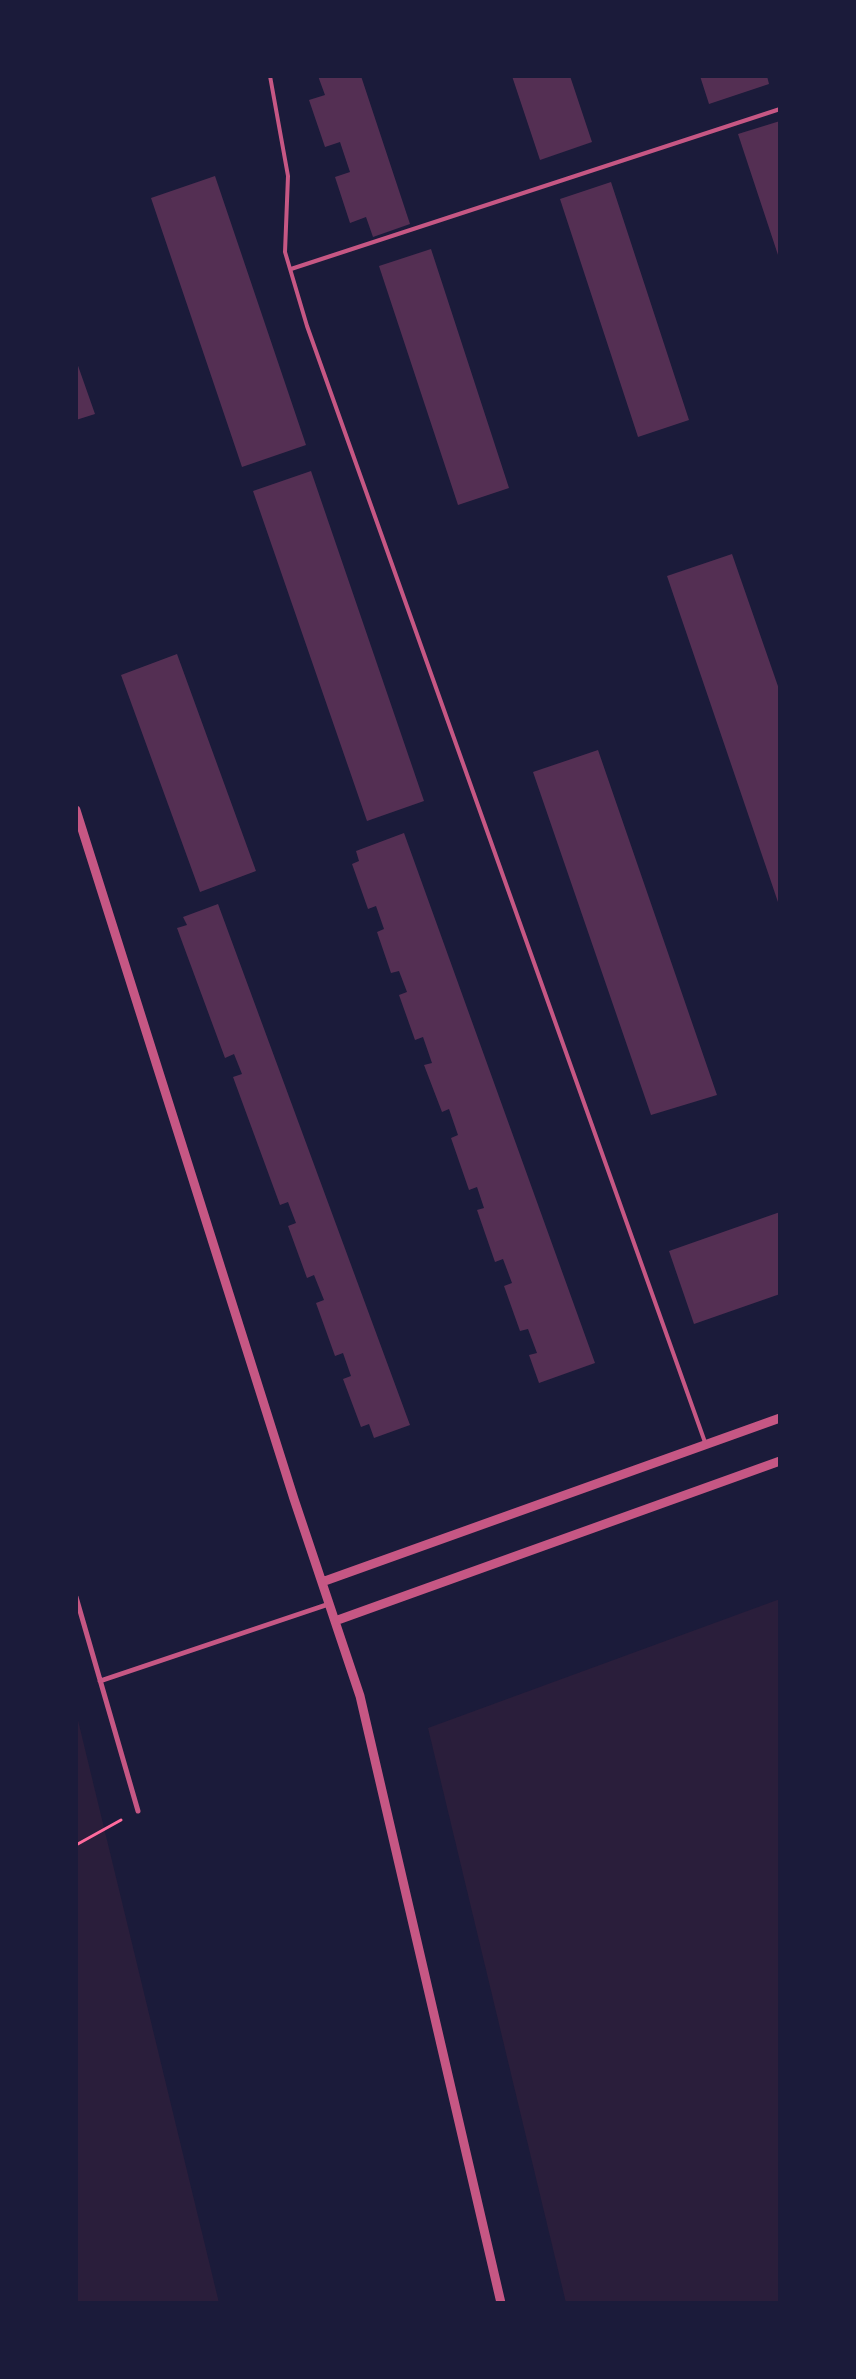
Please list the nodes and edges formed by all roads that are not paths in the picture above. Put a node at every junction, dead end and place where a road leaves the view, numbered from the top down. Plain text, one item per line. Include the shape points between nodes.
1 (270, 76) edge
2 (780, 109) edge
3 (290, 270) junction
4 (76, 810) edge
5 (780, 1418) edge
6 (706, 1445) junction
7 (780, 1461) edge
8 (322, 1582) junction
9 (76, 1596) edge
10 (329, 1604) junction
11 (334, 1621) junction
12 (100, 1681) junction
13 (138, 1811) road end
14 (501, 2303) edge

1 - 3 lane via 288,176 285,252
2 - 3 lane
3 - 6 lane via 307,326
4 - 8 street
5 - 6 street
6 - 8 street
7 - 11 street
8 - 10 street
9 - 12 street
10 - 11 street
10 - 12 street
11 - 14 street via 360,1696
12 - 13 street

